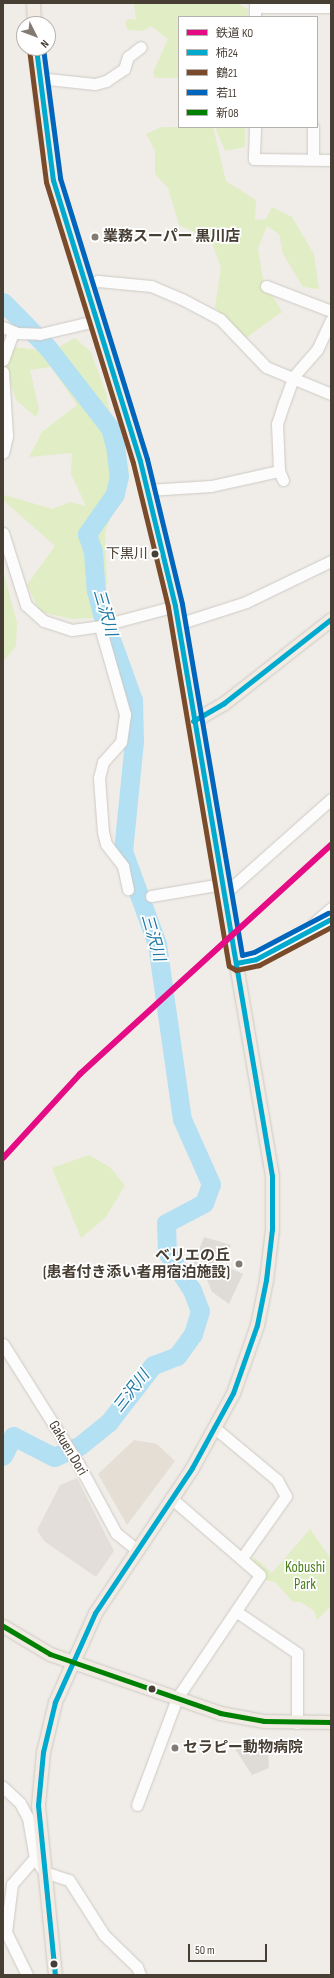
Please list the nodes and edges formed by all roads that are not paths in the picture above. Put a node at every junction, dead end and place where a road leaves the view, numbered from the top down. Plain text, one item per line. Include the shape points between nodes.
1 (33, 3) edge
2 (331, 7) edge
3 (255, 9) edge
4 (314, 12) edge
5 (34, 16) edge
6 (141, 47) dead end
7 (37, 56) edge
8 (38, 78) junction
9 (255, 128) edge
10 (313, 128) edge
11 (313, 159) junction
12 (331, 160) edge
13 (85, 286) junction
14 (266, 286) dead end
15 (331, 311) edge
16 (331, 320) edge
17 (95, 321) junction
18 (11, 330) edge
19 (3, 360) edge
20 (3, 372) edge
21 (294, 376) junction
22 (331, 394) edge
23 (3, 453) edge
24 (148, 490) junction
25 (3, 533) edge
26 (331, 561) edge
27 (175, 606) junction
28 (331, 619) edge
29 (178, 624) junction
30 (100, 626) junction
31 (193, 721) junction
32 (331, 799) edge
33 (128, 888) dead end
34 (223, 889) junction
35 (151, 896) dead end
36 (331, 908) edge
37 (331, 919) edge
38 (311, 927) junction
39 (236, 963) junction
40 (3, 1344) edge
41 (216, 1429) junction
42 (171, 1498) junction
43 (136, 1549) junction
44 (242, 1558) junction
45 (237, 1612) junction
46 (3, 1626) edge
47 (70, 1661) junction
48 (176, 1698) junction
49 (331, 1722) edge
50 (297, 1723) junction
51 (3, 1787) edge
52 (138, 1805) dead end
53 (35, 1858) junction
54 (44, 1872) junction
55 (27, 1975) edge
56 (55, 1975) edge
57 (140, 1975) edge

1 - 5 main road
2 - 4 street
3 - 4 street
6 - 8 street via 128,57 124,69 106,81 95,84
7 - 8 main road
8 - 13 main road via 52,174
9 - 11 street via 254,159
10 - 11 street
11 - 12 street
13 - 17 main road
13 - 21 street via 98,281 151,286 182,299 220,319 266,367
14 - 15 street
16 - 21 street via 317,350
17 - 18 street via 49,332
17 - 24 main road
18 - 19 street
20 - 23 street via 7,436
21 - 22 street
21 - 24 street via 277,424 281,475 211,486
24 - 27 main road
25 - 30 street via 26,605 30,610 44,622 72,630
26 - 29 street via 246,602
27 - 29 main road
27 - 30 street
28 - 31 main road via 224,703
29 - 31 main road
30 - 33 street via 125,714 121,742 103,762 99,778 103,832 106,844 123,866
31 - 34 main road
32 - 34 street
34 - 35 street
34 - 39 main road
36 - 38 street
37 - 38 street
38 - 39 street via 263,955
39 - 41 main road via 269,1152 272,1229 257,1325
40 - 43 street, Gakuen Dori via 78,1463 116,1533
41 - 42 main road
41 - 44 street via 277,1480 286,1496
42 - 43 main road
42 - 44 street
43 - 47 main road via 94,1613
44 - 45 street via 260,1575
45 - 48 street
45 - 50 street via 297,1653
46 - 47 main road
47 - 48 main road
47 - 54 main road via 55,1702 43,1752 38,1806
48 - 50 main road via 220,1713 264,1721
48 - 52 street
49 - 50 main road
51 - 53 street via 20,1803 28,1818
53 - 54 street
53 - 55 street via 12,1884 6,1932
54 - 56 main road
54 - 57 street via 70,1880 104,1935 138,1967

